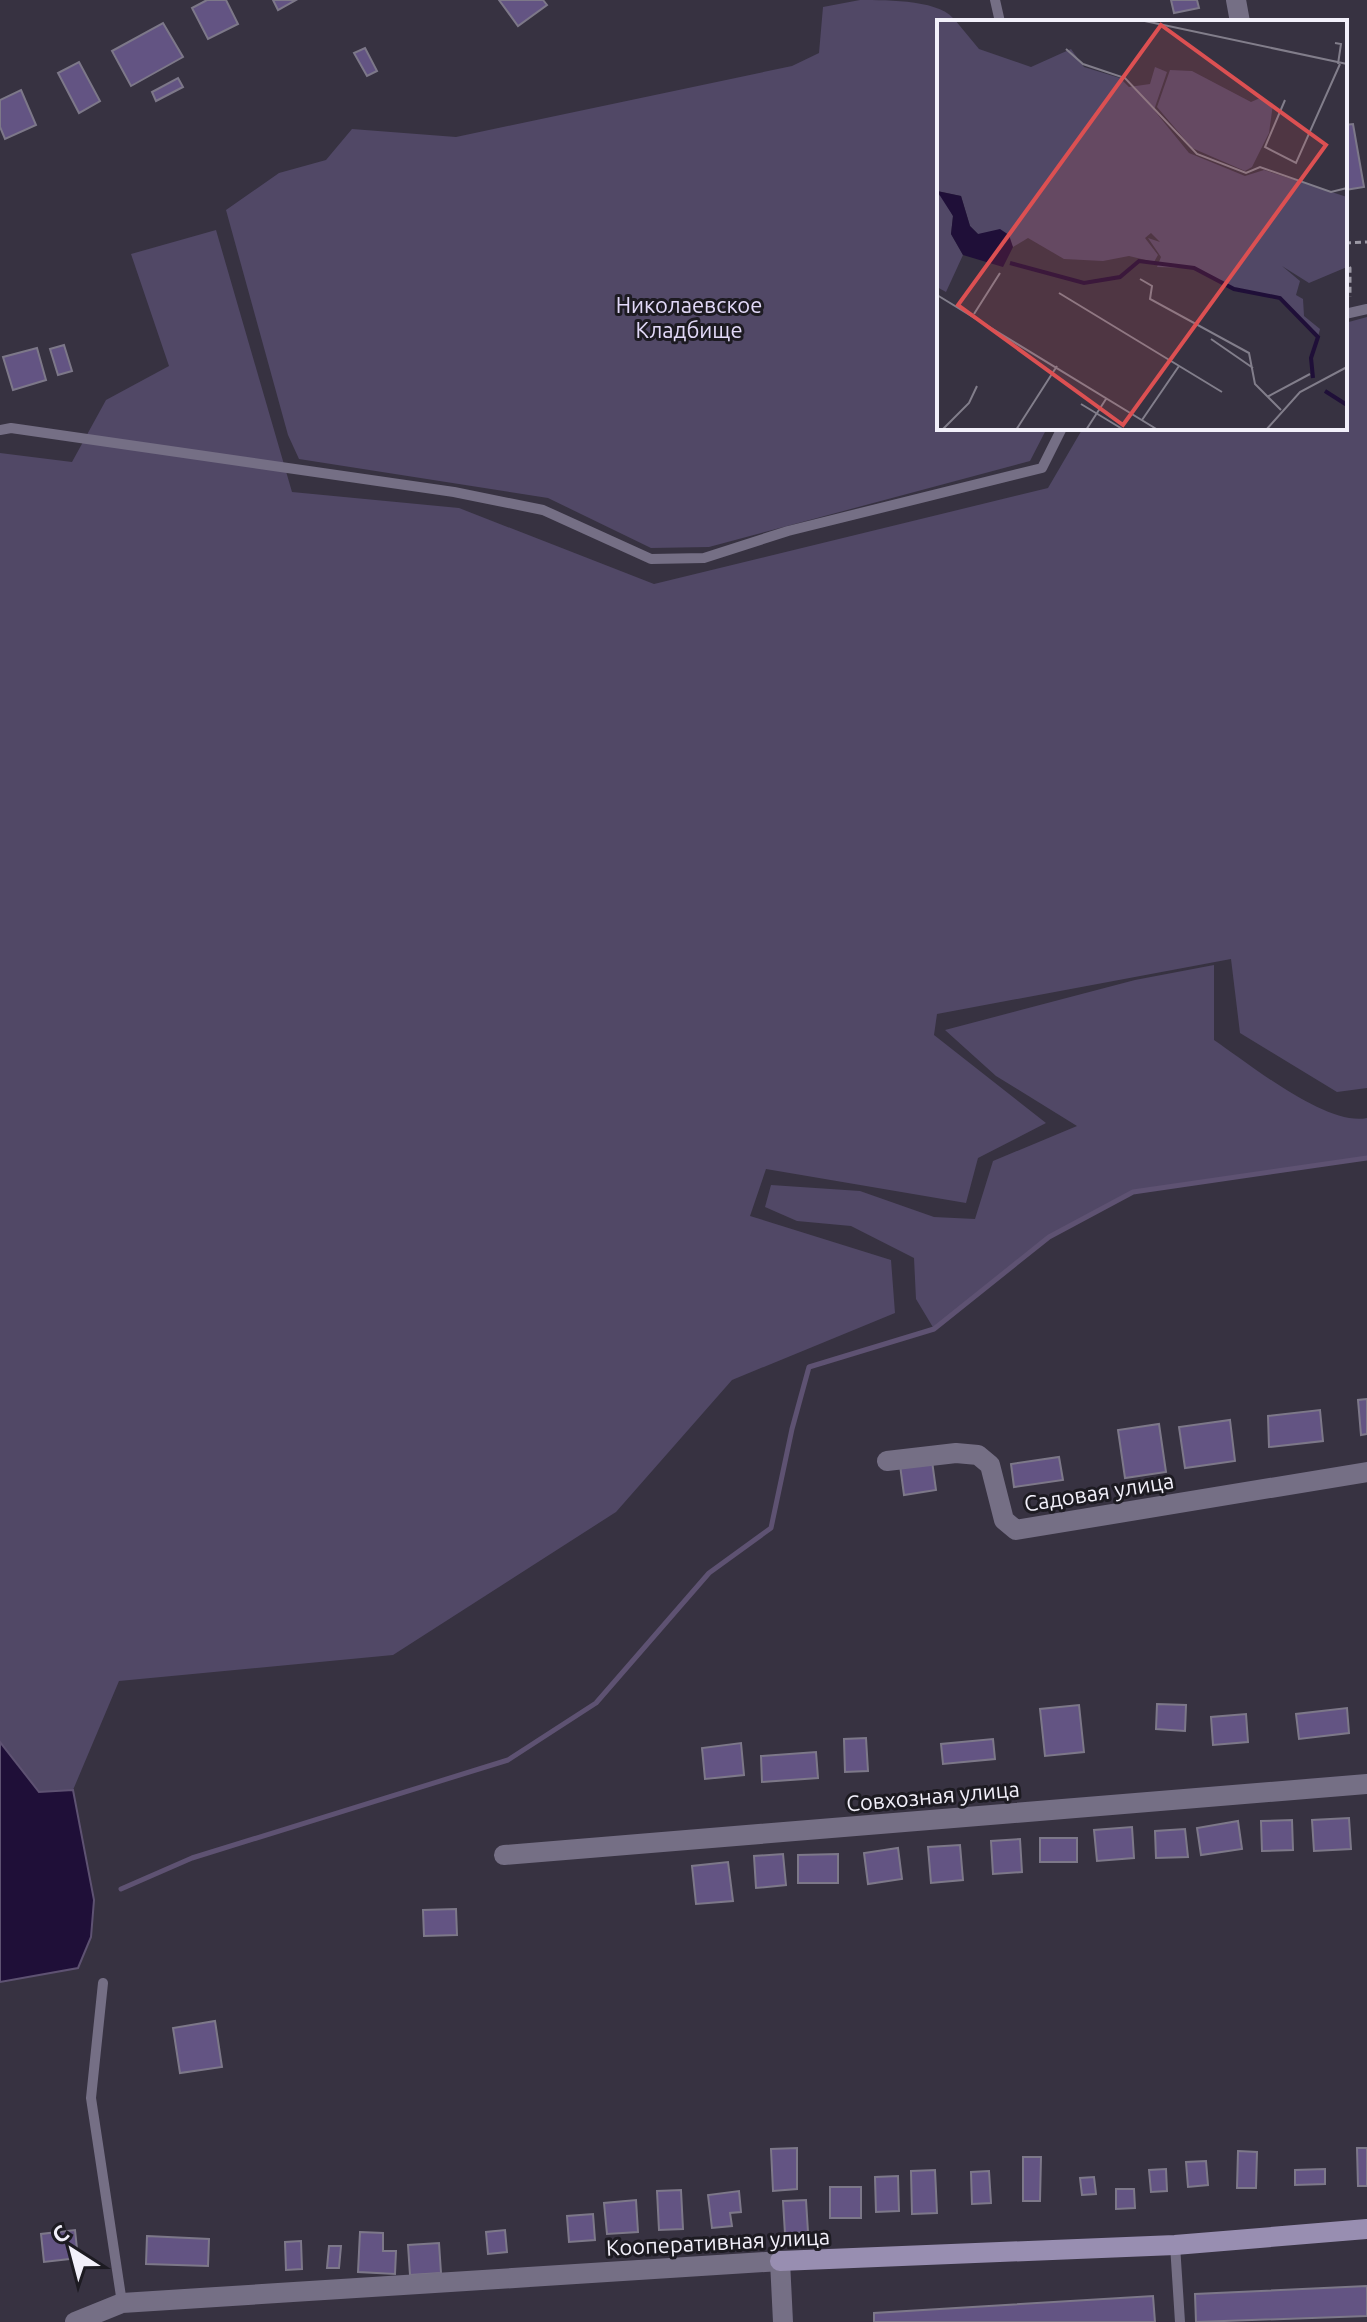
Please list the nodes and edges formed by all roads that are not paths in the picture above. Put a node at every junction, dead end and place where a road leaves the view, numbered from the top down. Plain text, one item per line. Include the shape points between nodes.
1 (995, 0) edge
2 (1236, 0) edge
3 (1000, 20) edge
4 (1240, 20) edge
5 (1367, 309) edge
6 (1347, 314) edge
7 (0, 430) edge
8 (1061, 430) edge
9 (887, 1461) dead end
10 (1367, 1472) edge
11 (1367, 1784) edge
12 (504, 1855) dead end
13 (103, 1983) dead end
14 (1367, 2229) edge
15 (1175, 2245) junction
16 (780, 2261) junction
17 (122, 2303) junction
18 (75, 2322) edge
19 (783, 2322) edge
20 (1180, 2322) edge

1 - 3 lane
2 - 4 street
5 - 6 lane
7 - 8 lane via 483,498 543,510 651,559 704,558 788,531 1042,468
9 - 10 street, Садовая улица via 978,1455 990,1465 1004,1520 1016,1530
11 - 12 street, Совхозная улица
13 - 17 lane via 91,2098
14 - 15 street, Кооперативная улица
15 - 16 street, Кооперативная улица
15 - 20 lane
16 - 17 street, Кооперативная улица
16 - 19 street
17 - 18 street, Кооперативная улица

